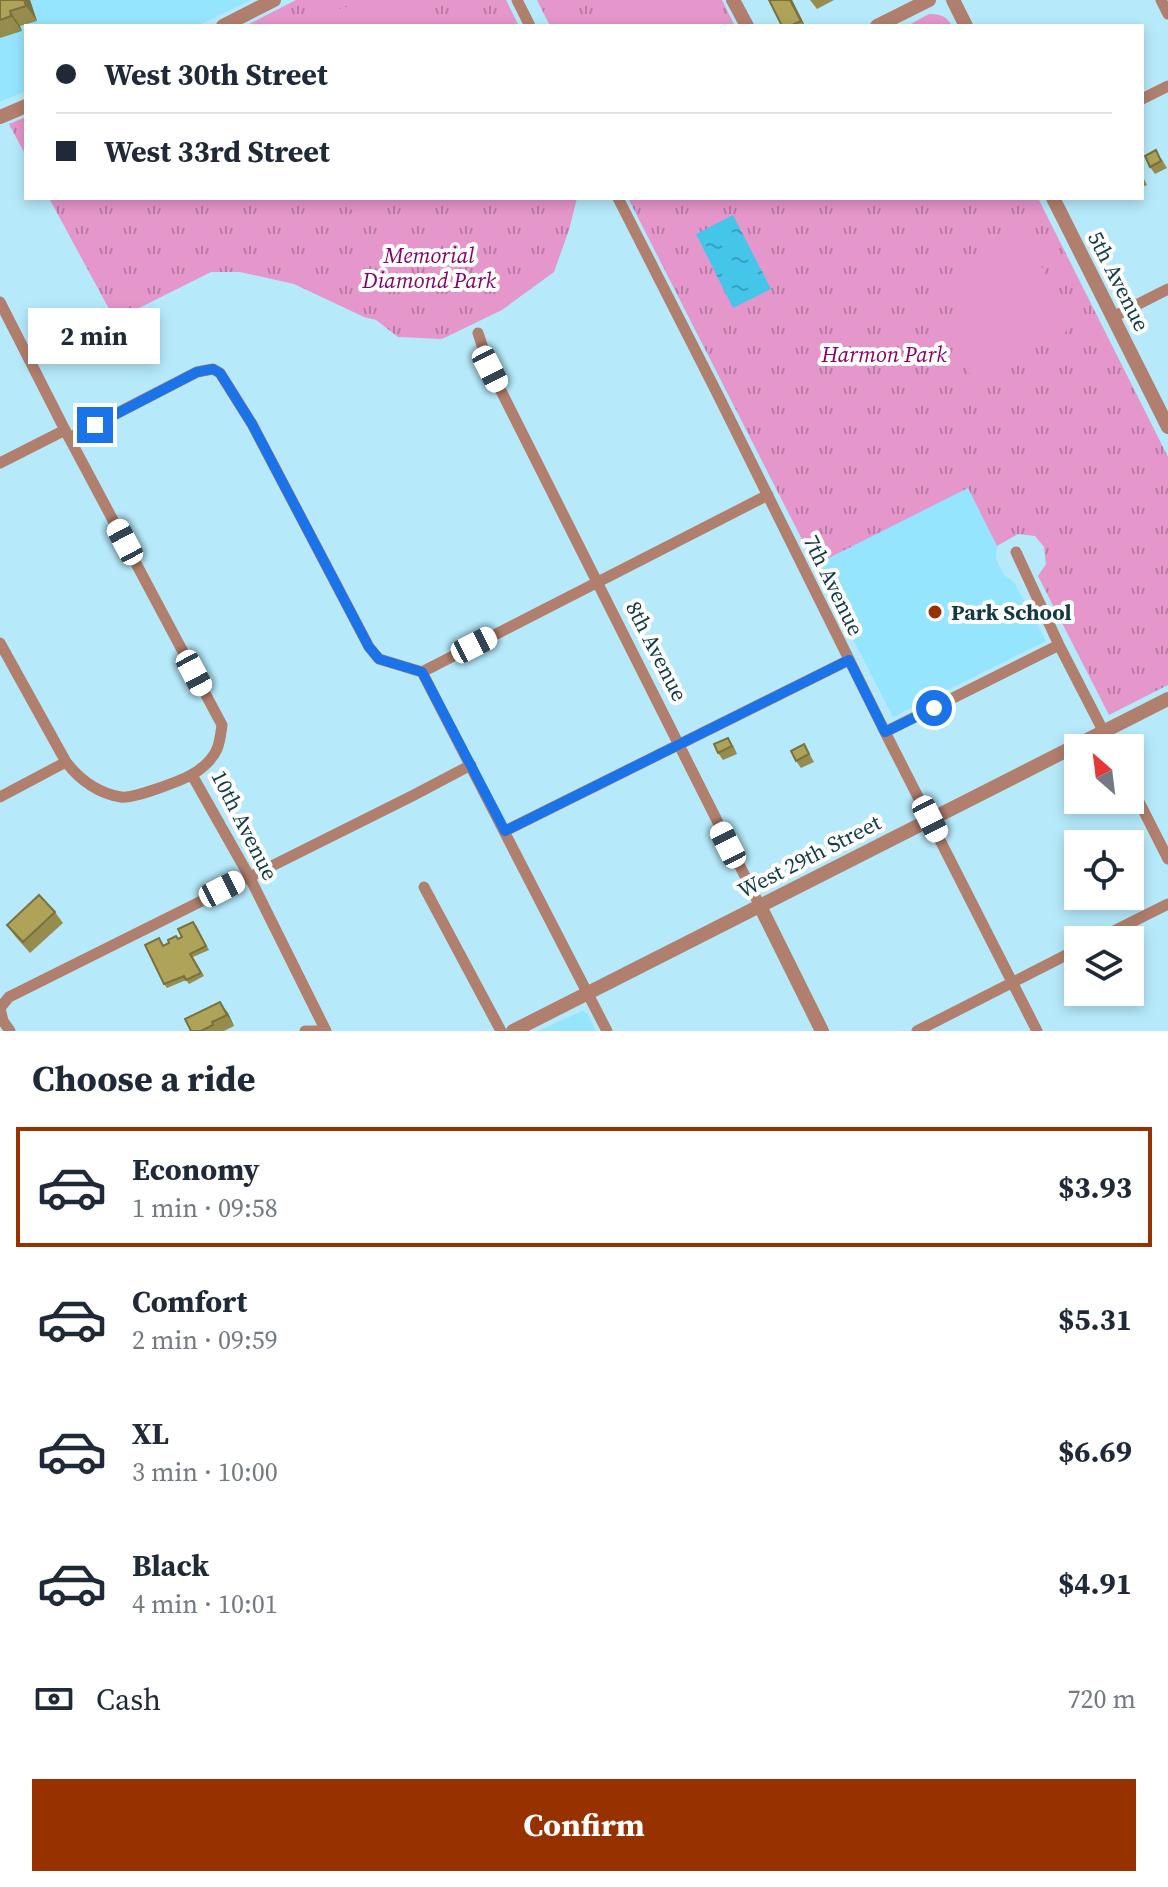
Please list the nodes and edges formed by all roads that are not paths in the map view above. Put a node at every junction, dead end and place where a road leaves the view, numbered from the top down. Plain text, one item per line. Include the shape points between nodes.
1 (274, 0) edge
2 (517, 0) edge
3 (733, 0) edge
4 (929, 0) edge
5 (953, 0) edge
6 (1161, 0) edge
7 (1168, 14) edge
8 (227, 24) edge
9 (529, 24) edge
10 (746, 24) edge
11 (881, 24) edge
12 (965, 24) edge
13 (1168, 86) edge
14 (1144, 98) edge
15 (24, 107) edge
16 (0, 117) edge
17 (619, 200) edge
18 (1054, 200) edge
19 (1168, 289) edge
20 (0, 302) edge
21 (1113, 317) junction
22 (478, 333) dead end
23 (1168, 427) edge
24 (67, 434) junction
25 (0, 463) edge
26 (768, 495) junction
27 (1016, 552) dead end
28 (598, 582) junction
29 (0, 643) edge
30 (1059, 645) junction
31 (849, 660) junction
32 (422, 672) junction
33 (1168, 699) edge
34 (1104, 731) junction
35 (885, 732) junction
36 (1105, 734) edge
37 (680, 744) junction
38 (66, 762) junction
39 (471, 765) junction
40 (192, 775) junction
41 (0, 797) edge
42 (1144, 812) edge
43 (930, 819) junction
44 (505, 831) junction
45 (1168, 859) edge
46 (249, 876) junction
47 (424, 887) dead end
48 (1168, 904) edge
49 (760, 906) junction
50 (1124, 926) edge
51 (1064, 956) edge
52 (1013, 982) junction
53 (588, 993) junction
54 (10, 1031) edge
55 (305, 1031) edge
56 (326, 1031) edge
57 (501, 1031) edge
58 (513, 1031) edge
59 (607, 1031) edge
60 (822, 1031) edge
61 (917, 1031) edge
62 (1037, 1031) edge

1 - 8 street
2 - 9 street
3 - 10 street
4 - 11 street
5 - 12 street
6 - 7 street
13 - 14 street
15 - 16 street
17 - 26 street, 7th Avenue
18 - 21 street, 5th Avenue
19 - 21 street
20 - 24 street, 10th Avenue
21 - 23 street, 5th Avenue
22 - 28 street, 8th Avenue via 490,369
24 - 25 street
24 - 32 street via 197,372 220,373 369,647 379,659
24 - 40 street, 10th Avenue via 222,725 217,749
26 - 28 street
26 - 31 street, 7th Avenue
27 - 30 street
28 - 32 street
28 - 37 street, 8th Avenue
29 - 38 street
30 - 34 street
30 - 35 street
31 - 35 street, 7th Avenue
31 - 37 street
32 - 39 street
33 - 34 street, West 29th Street
34 - 36 street
34 - 43 street, West 29th Street
35 - 43 street, 7th Avenue
37 - 44 street
37 - 49 street, 8th Avenue
38 - 40 street via 99,790 125,798
38 - 41 street
39 - 44 street
39 - 46 street
40 - 46 street, 10th Avenue
42 - 45 street
43 - 49 street, West 29th Street
43 - 52 street, 7th Avenue
44 - 53 street
46 - 54 street via 9,997 0,1008
46 - 56 street, 10th Avenue
47 - 57 street
48 - 50 street
49 - 53 street, West 29th Street
49 - 60 street, 8th Avenue
51 - 52 street
52 - 61 street
52 - 62 street, 7th Avenue
53 - 58 street, West 29th Street
53 - 59 street
55 - 56 street

